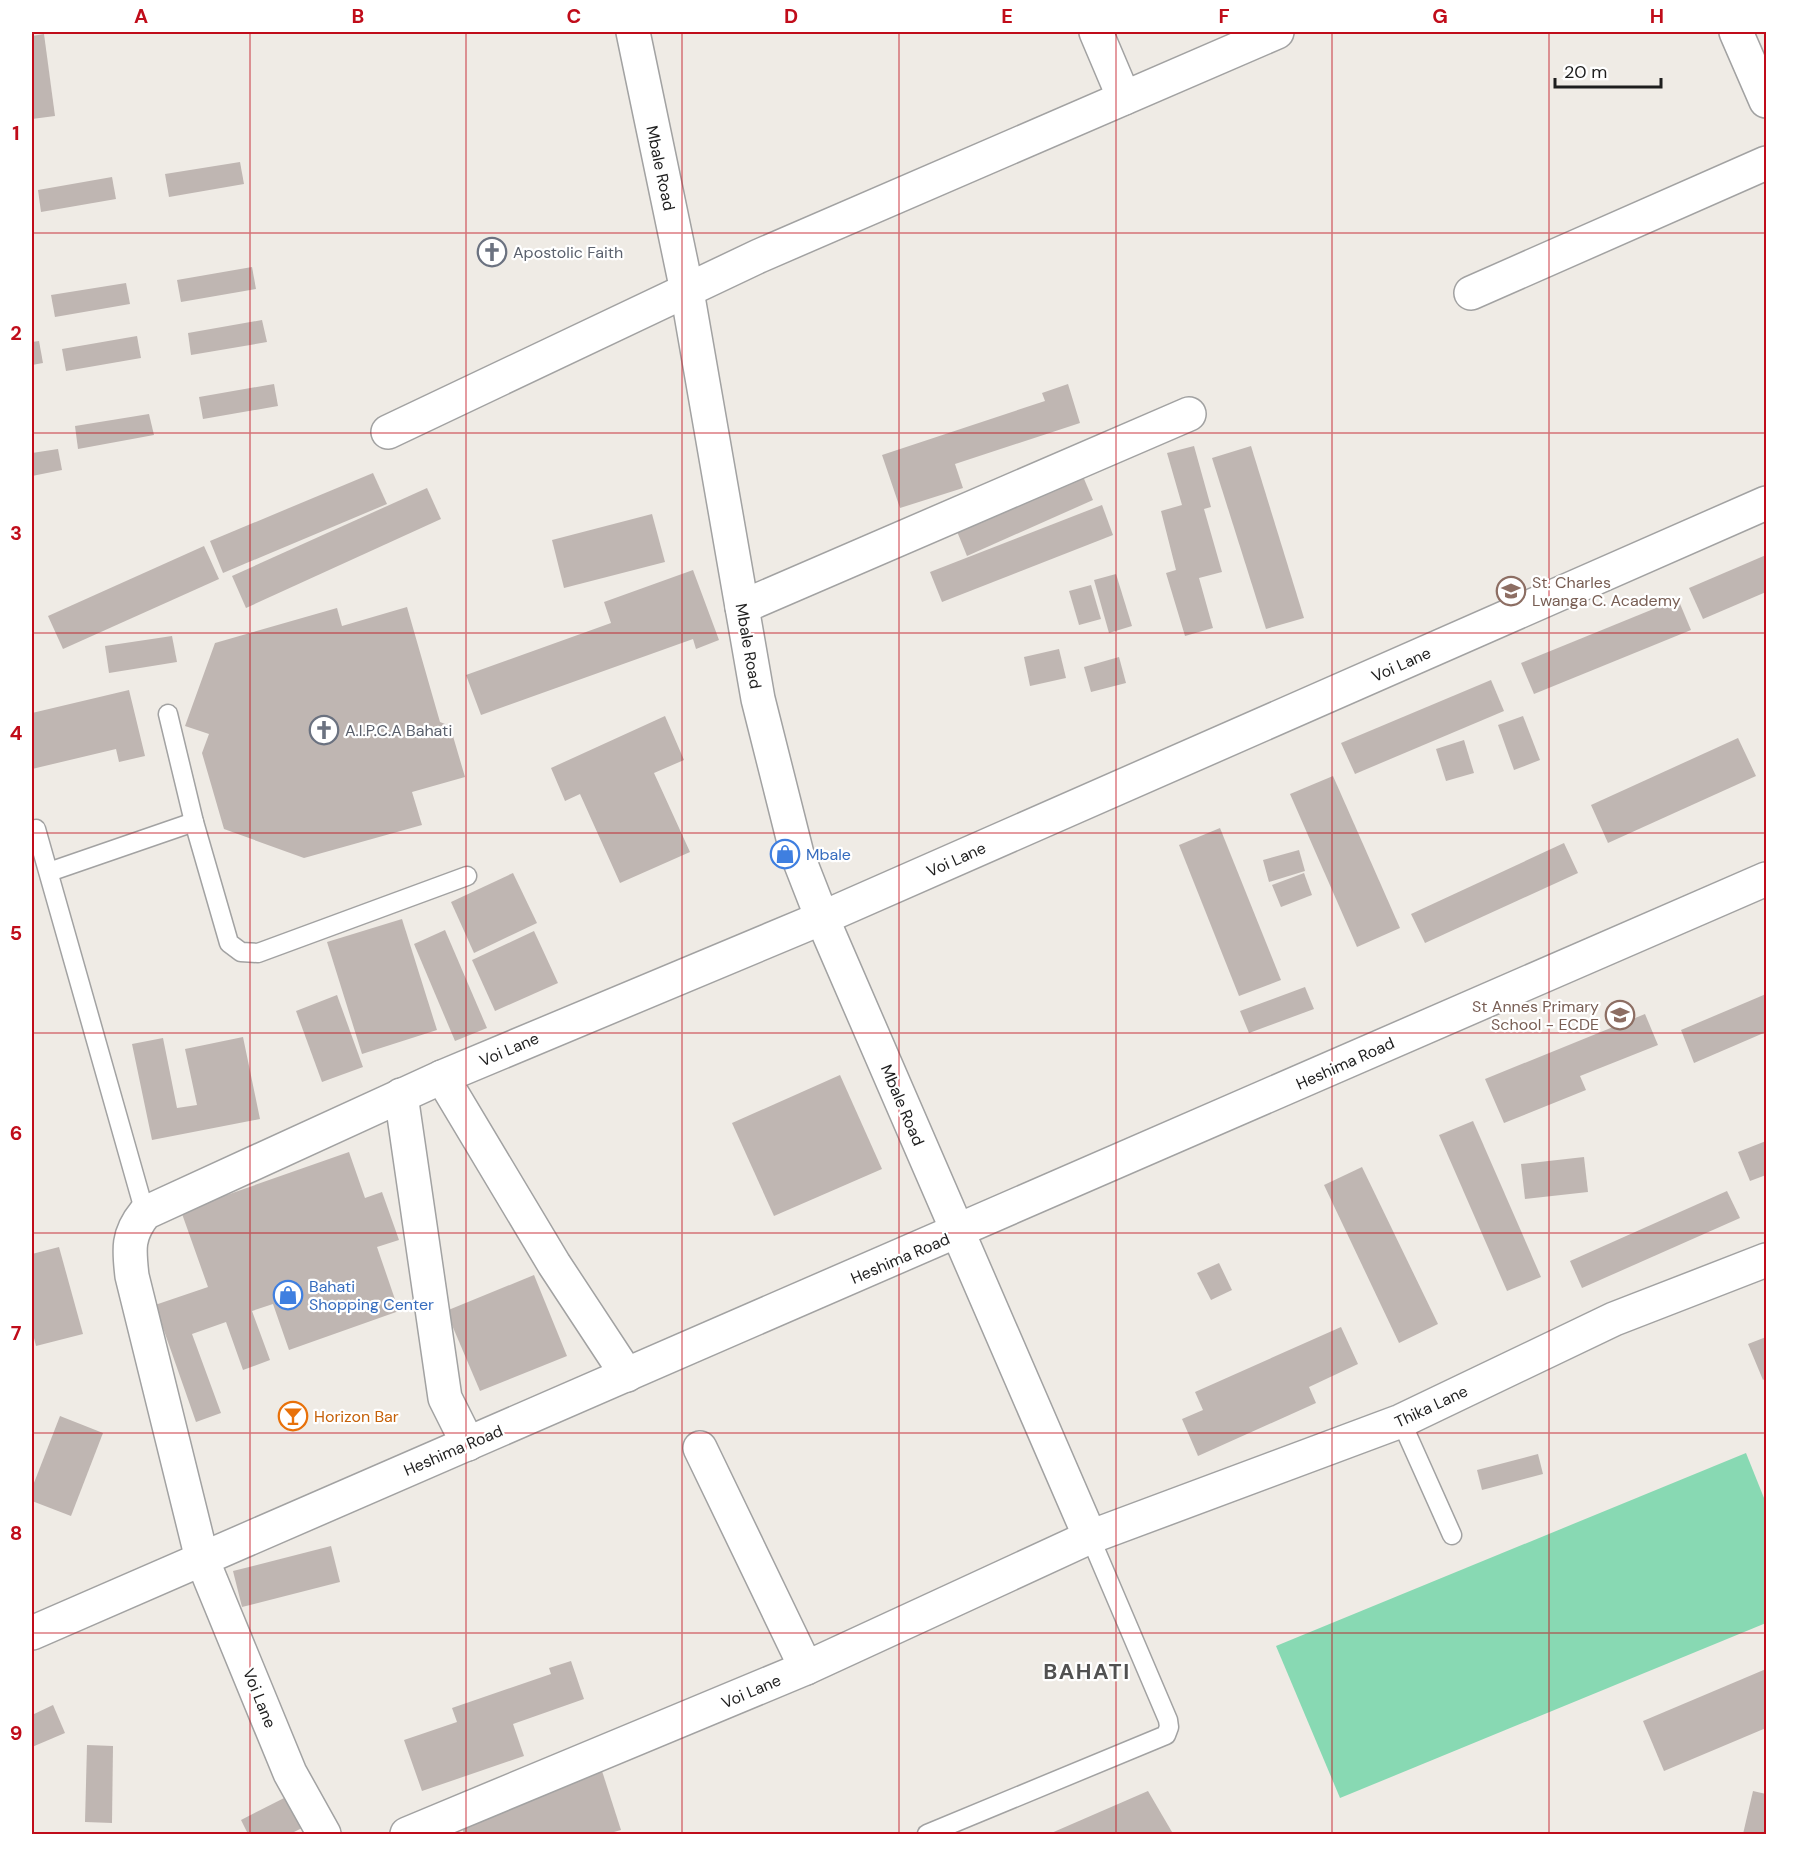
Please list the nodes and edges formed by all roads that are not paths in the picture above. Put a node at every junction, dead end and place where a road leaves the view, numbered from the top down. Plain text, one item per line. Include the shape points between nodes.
1 (633, 32) edge
2 (1096, 32) edge
3 (1277, 32) edge
4 (1736, 32) edge
5 (1124, 98) junction
6 (1767, 101) edge
7 (1767, 163) edge
8 (687, 291) junction
9 (1471, 293) dead end
10 (1189, 414) dead end
11 (388, 432) dead end
12 (1767, 503) edge
13 (742, 606) junction
14 (168, 714) dead end
15 (194, 822) junction
16 (36, 829) dead end
17 (49, 872) junction
18 (467, 876) dead end
19 (1767, 879) edge
20 (822, 918) junction
21 (442, 1077) junction
22 (401, 1095) junction
23 (145, 1214) junction
24 (959, 1232) junction
25 (1767, 1260) edge
26 (627, 1376) junction
27 (1401, 1421) junction
28 (468, 1444) junction
29 (700, 1448) dead end
30 (1452, 1535) dead end
31 (1090, 1538) junction
32 (202, 1559) junction
33 (32, 1633) edge
34 (806, 1668) junction
35 (324, 1834) edge
36 (407, 1834) edge
37 (927, 1834) edge

1 - 8 street, Mbale Road
2 - 5 street
3 - 5 street
4 - 6 street
5 - 8 street
7 - 9 street
8 - 11 street
8 - 13 street, Mbale Road
10 - 13 street
12 - 20 street, Voi Lane
13 - 20 street, Mbale Road via 774,768 797,854
14 - 15 lane
15 - 17 lane
15 - 18 lane via 229,943 241,952 258,953
16 - 17 lane
17 - 23 lane
19 - 24 street, Heshima Road
20 - 21 street, Voi Lane
20 - 24 street, Mbale Road
21 - 22 street, Voi Lane
21 - 26 street via 554,1264
22 - 23 street, Voi Lane
22 - 28 street via 445,1398
23 - 32 street, Voi Lane via 128,1245 132,1276
24 - 26 street, Heshima Road
24 - 31 street, Mbale Road
25 - 27 street, Thika Lane via 1614,1319
26 - 28 street, Heshima Road
27 - 30 lane
27 - 31 street, Thika Lane
28 - 32 street, Heshima Road
29 - 34 street
31 - 34 street, Voi Lane
31 - 37 lane via 1168,1720 1166,1734
32 - 33 street, Heshima Road
32 - 35 street, Voi Lane via 290,1773
34 - 36 street, Voi Lane

